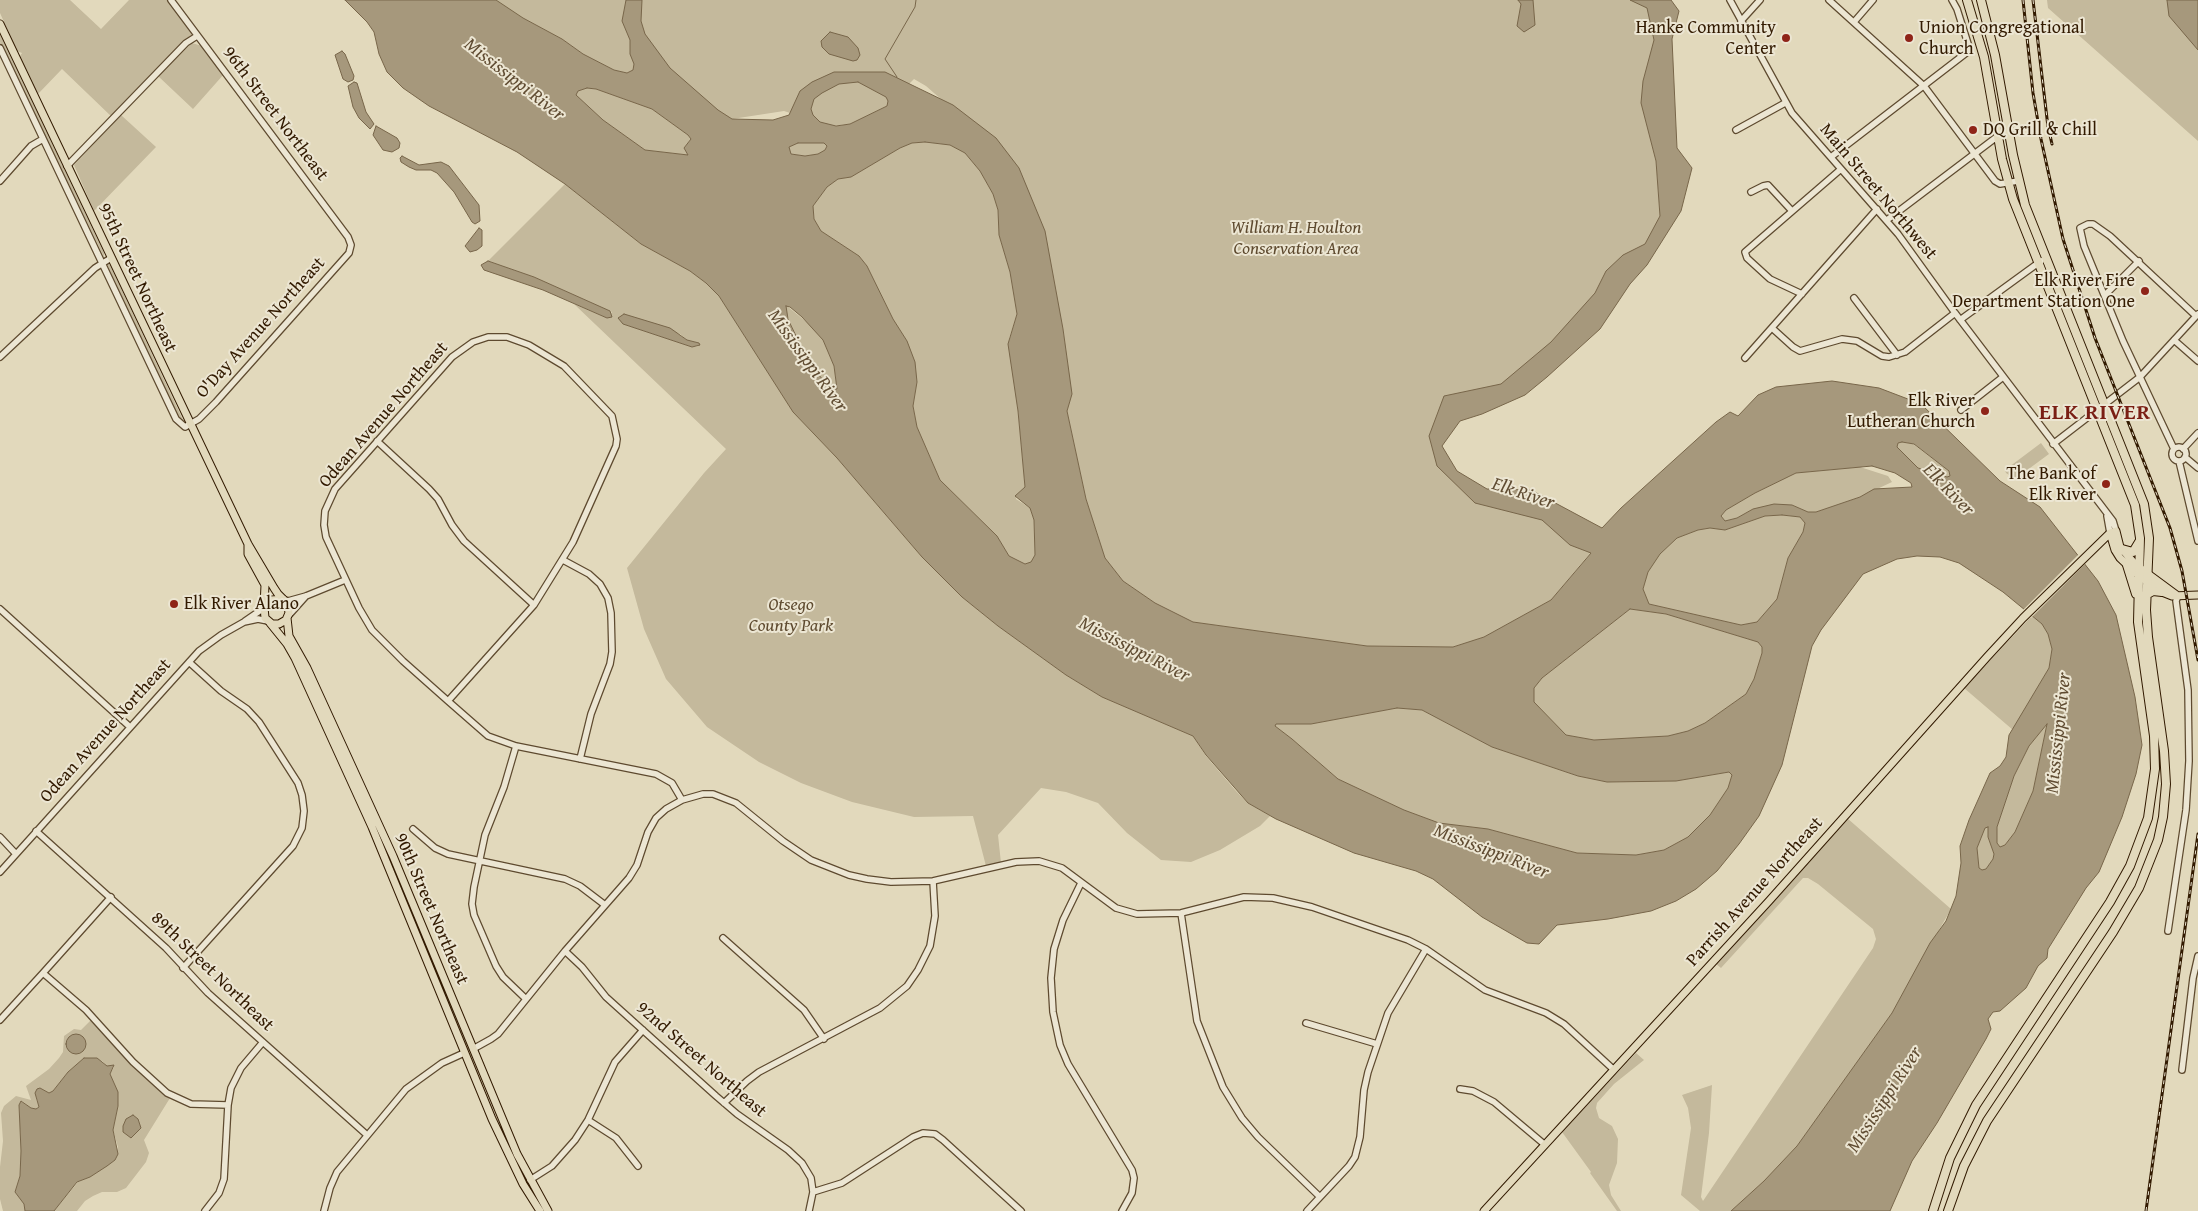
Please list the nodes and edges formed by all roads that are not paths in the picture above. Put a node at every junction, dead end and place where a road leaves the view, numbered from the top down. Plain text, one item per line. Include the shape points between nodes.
1 (172, 0) edge
2 (1730, 0) edge
3 (1760, 0) edge
4 (1830, 0) edge
5 (1873, 0) edge
6 (1952, 0) edge
7 (1967, 0) edge
8 (1981, 0) edge
9 (1741, 21) junction
10 (1854, 22) junction
11 (0, 24) edge
12 (197, 36) junction
13 (0, 48) edge
14 (1924, 86) junction
15 (1785, 103) junction
16 (1736, 130) dead end
17 (1998, 136) junction
18 (43, 139) junction
19 (1973, 154) junction
20 (1831, 157) junction
21 (68, 166) junction
22 (1841, 169) junction
23 (0, 181) edge
24 (2018, 181) junction
25 (2008, 182) junction
26 (1751, 192) dead end
27 (1877, 209) junction
28 (1792, 211) junction
29 (1887, 220) junction
30 (351, 248) joint
31 (111, 258) junction
32 (2046, 258) junction
33 (2139, 261) junction
34 (2038, 262) junction
35 (102, 263) junction
36 (1802, 294) junction
37 (2105, 295) junction
38 (1854, 298) dead end
39 (1955, 313) junction
40 (2197, 315) edge
41 (1960, 320) junction
42 (1772, 328) junction
43 (2174, 340) junction
44 (1896, 355) junction
45 (0, 357) edge
46 (1745, 358) dead end
47 (2198, 360) edge
48 (2003, 377) junction
49 (2140, 377) junction
50 (2105, 403) junction
51 (2097, 409) junction
52 (1961, 410) dead end
53 (191, 424) junction
54 (2198, 434) edge
55 (377, 442) junction
56 (2053, 444) junction
57 (2174, 449) junction
58 (2183, 449) junction
59 (2185, 457) junction
60 (2179, 461) junction
61 (2198, 468) edge
62 (2113, 532) junction
63 (2140, 538) junction
64 (2198, 541) edge
65 (2101, 542) junction
66 (248, 544) junction
67 (2113, 546) junction
68 (2122, 549) junction
69 (563, 560) junction
70 (2127, 565) junction
71 (2143, 574) junction
72 (345, 580) junction
73 (2162, 592) junction
74 (2146, 595) junction
75 (2198, 595) edge
76 (306, 596) junction
77 (2178, 596) junction
78 (2137, 597) junction
79 (283, 600) junction
80 (534, 605) junction
81 (264, 607) junction
82 (0, 609) edge
83 (288, 618) junction
84 (244, 622) junction
85 (269, 622) junction
86 (189, 662) junction
87 (448, 701) junction
88 (130, 726) junction
89 (516, 746) junction
90 (580, 759) junction
91 (682, 800) junction
92 (413, 829) dead end
93 (36, 831) junction
94 (0, 837) edge
95 (16, 854) junction
96 (478, 861) junction
97 (0, 872) edge
98 (933, 881) junction
99 (1081, 883) junction
100 (110, 897) junction
101 (605, 905) junction
102 (1181, 913) junction
103 (2168, 931) dead end
104 (723, 938) dead end
105 (1426, 949) junction
106 (565, 950) junction
107 (2198, 956) edge
108 (183, 968) junction
109 (43, 973) junction
110 (526, 999) junction
111 (0, 1020) edge
112 (1306, 1023) dead end
113 (643, 1030) junction
114 (824, 1038) junction
115 (262, 1042) junction
116 (459, 1042) junction
117 (1378, 1044) junction
118 (472, 1047) junction
119 (464, 1054) junction
120 (477, 1058) junction
121 (1613, 1069) junction
122 (2182, 1070) dead end
123 (1460, 1089) dead end
124 (724, 1103) junction
125 (228, 1105) junction
126 (588, 1120) junction
127 (367, 1135) junction
128 (1544, 1144) junction
129 (638, 1166) dead end
130 (530, 1180) junction
131 (813, 1192) junction
132 (1320, 1197) junction
133 (205, 1211) edge
134 (324, 1211) edge
135 (540, 1211) edge
136 (548, 1211) edge
137 (809, 1211) edge
138 (1021, 1211) edge
139 (1122, 1211) edge
140 (1307, 1211) edge
141 (1484, 1211) edge
142 (1933, 1211) edge
143 (1948, 1211) edge

1 - 12 street, 96th Street Northeast
2 - 9 street, Main Street Northwest
3 - 9 street
4 - 10 street
5 - 10 street
6 - 14 street via 1970,50
7 - 17 highway via 1984,57
8 - 24 highway via 1995,55
9 - 15 street, Main Street Northwest
10 - 14 street
11 - 21 main road, 95th Street Northeast
12 - 21 street via 186,43
12 - 30 street, 96th Street Northeast via 348,237
13 - 18 street
14 - 19 street
14 - 20 street
15 - 16 street
15 - 20 street, Main Street Northwest
17 - 19 street
17 - 25 highway
18 - 23 street via 31,146
18 - 35 street
19 - 25 street via 1995,182
19 - 29 street
20 - 22 street, Main Street Northwest
21 - 31 main road, 95th Street Northeast
22 - 27 street, Main Street Northwest
22 - 28 street
24 - 25 street
24 - 32 highway
25 - 34 highway
26 - 28 street via 1768,185
27 - 29 street, Main Street Northwest
27 - 36 street
28 - 36 street via 1744,254 1770,279
29 - 39 street, Main Street Northwest
30 - 53 street, O'Day Avenue Northeast via 216,402
31 - 35 street
31 - 53 main road, 95th Street Northeast
32 - 34 street
32 - 50 highway
33 - 37 street
33 - 37 street via 2093,224 2080,228 2084,246
33 - 40 street
34 - 41 street
34 - 51 highway
35 - 45 street
35 - 53 street via 176,419 186,427
36 - 42 street
37 - 49 street
38 - 44 street
39 - 41 street, Main Street Northwest
39 - 44 street via 1916,344
40 - 43 street
41 - 48 street, Main Street Northwest
42 - 44 street via 1800,351 1842,339 1857,341 1884,357
42 - 46 street
43 - 47 street
43 - 49 street
48 - 52 street
48 - 56 street, Main Street Northwest
49 - 50 street
49 - 57 street
50 - 51 street
50 - 71 highway via 2144,504 2148,538
51 - 56 street
51 - 63 highway via 2133,497
53 - 66 main road, 95th Street Northeast
54 - 58 street
55 - 69 street, Odean Avenue Northeast via 459,350 473,342 507,337 529,345 564,366 607,409 618,434 616,446
55 - 72 street, Odean Avenue Northeast via 335,489 325,511 326,537
55 - 80 street via 434,494 464,541
56 - 62 street, Main Street Northwest via 2113,522
57 - 58 street
57 - 60 street via 2172,455
58 - 59 street
59 - 60 street
59 - 61 street
60 - 64 street
62 - 65 main road, Parrish Avenue Northeast
62 - 67 main road, Main Street Northwest
62 - 68 main road, Main Street Northwest
63 - 68 highway via 2136,550
63 - 71 highway
65 - 67 main road via 2109,542
65 - 121 main road, Parrish Avenue Northeast via 2023,618
66 - 79 main road
66 - 81 main road via 248,554 265,585
67 - 70 main road, Main Street Northwest
68 - 71 main road, Main Street Northwest
69 - 80 street
69 - 90 street via 594,578 608,598 611,613 612,652 608,672 591,714
70 - 71 main road, Main Street Northwest
70 - 78 highway
71 - 73 main road, Main Street Northwest
71 - 74 highway
71 - 77 main road, Main Street Northwest
71 - 78 highway
72 - 76 street
72 - 87 street, Odean Avenue Northeast via 372,630
73 - 74 highway via 2153,591
73 - 77 main road, Main Street Northwest
74 - 143 highway via 2148,637 2166,772 2163,817 2156,849 2132,902 1987,1121 1964,1166
75 - 77 main road, Main Street Northwest
76 - 79 street
76 - 83 street
77 - 103 street via 2176,601 2188,690 2189,761 2186,810
78 - 142 highway via 2156,758 2154,787 2144,831 2110,902 1976,1105 1950,1158
79 - 81 main road via 271,600
79 - 83 main road via 289,610
80 - 87 street
81 - 84 street, Odean Avenue Northeast
81 - 85 main road
82 - 88 street
83 - 85 main road via 279,624
83 - 118 main road, 90th Street Northeast via 289,636 307,668 389,848
84 - 85 street via 258,619
84 - 86 street, Odean Avenue Northeast via 213,640
85 - 116 main road, 90th Street Northeast via 295,658 372,827
86 - 88 street, Odean Avenue Northeast
86 - 108 street via 220,691 248,709 262,726 301,790 304,811 302,828 293,846
87 - 89 street, Odean Avenue Northeast via 491,738
88 - 93 street, Odean Avenue Northeast
89 - 90 street, Odean Avenue Northeast
89 - 96 street
90 - 91 street, Odean Avenue Northeast via 663,777 676,787
91 - 98 street via 704,794 726,798 802,854 849,875 891,882
91 - 101 street via 666,809 653,823 634,871
92 - 96 street via 441,851
93 - 95 street, Odean Avenue Northeast
93 - 100 street, 89th Street Northeast
94 - 95 street
95 - 97 street, Odean Avenue Northeast
96 - 101 street via 573,881
96 - 110 street via 472,904 474,915 499,972
98 - 99 street via 1026,861 1056,866
98 - 114 street via 934,928 926,956 913,978 890,1002
99 - 102 street via 1108,904 1123,910 1146,915
99 - 139 street via 1063,920 1054,949 1051,978 1053,1012 1068,1064 1132,1170 1132,1193
100 - 108 street, 89th Street Northeast
100 - 109 street
101 - 106 street
102 - 105 street via 1244,897 1283,900 1399,936
102 - 132 street via 1197,1021 1223,1087 1258,1137
104 - 114 street via 804,1010
105 - 117 street via 1391,1005
105 - 121 street via 1486,990 1556,1018
106 - 110 street
106 - 113 street, 92nd Street Northeast via 600,991
107 - 122 street
108 - 115 street, 89th Street Northeast
109 - 111 street
109 - 125 street via 86,1010 133,1062 168,1093 191,1104
110 - 118 street via 498,1034
112 - 117 street
113 - 124 street, 92nd Street Northeast
113 - 126 street via 615,1062
114 - 124 street via 759,1072
115 - 125 street via 240,1068
115 - 127 street, 89th Street Northeast
116 - 118 main road
116 - 119 main road, 90th Street Northeast
117 - 132 street via 1365,1087 1360,1137 1354,1157
118 - 120 main road, 90th Street Northeast
119 - 120 main road
119 - 127 street via 412,1083
119 - 135 main road, 90th Street Northeast via 507,1152
120 - 130 main road, 90th Street Northeast
121 - 128 main road, Parrish Avenue Northeast
123 - 128 street via 1473,1091 1494,1102
124 - 131 street, 92nd Street Northeast via 802,1163 811,1178
125 - 133 street via 224,1179 219,1193
126 - 129 street via 616,1138
126 - 130 street via 562,1156
127 - 134 street via 337,1172
128 - 141 main road, Parrish Avenue Northeast
130 - 136 main road, 90th Street Northeast
131 - 137 street
131 - 138 street via 842,1183 923,1132 943,1140
132 - 140 street

